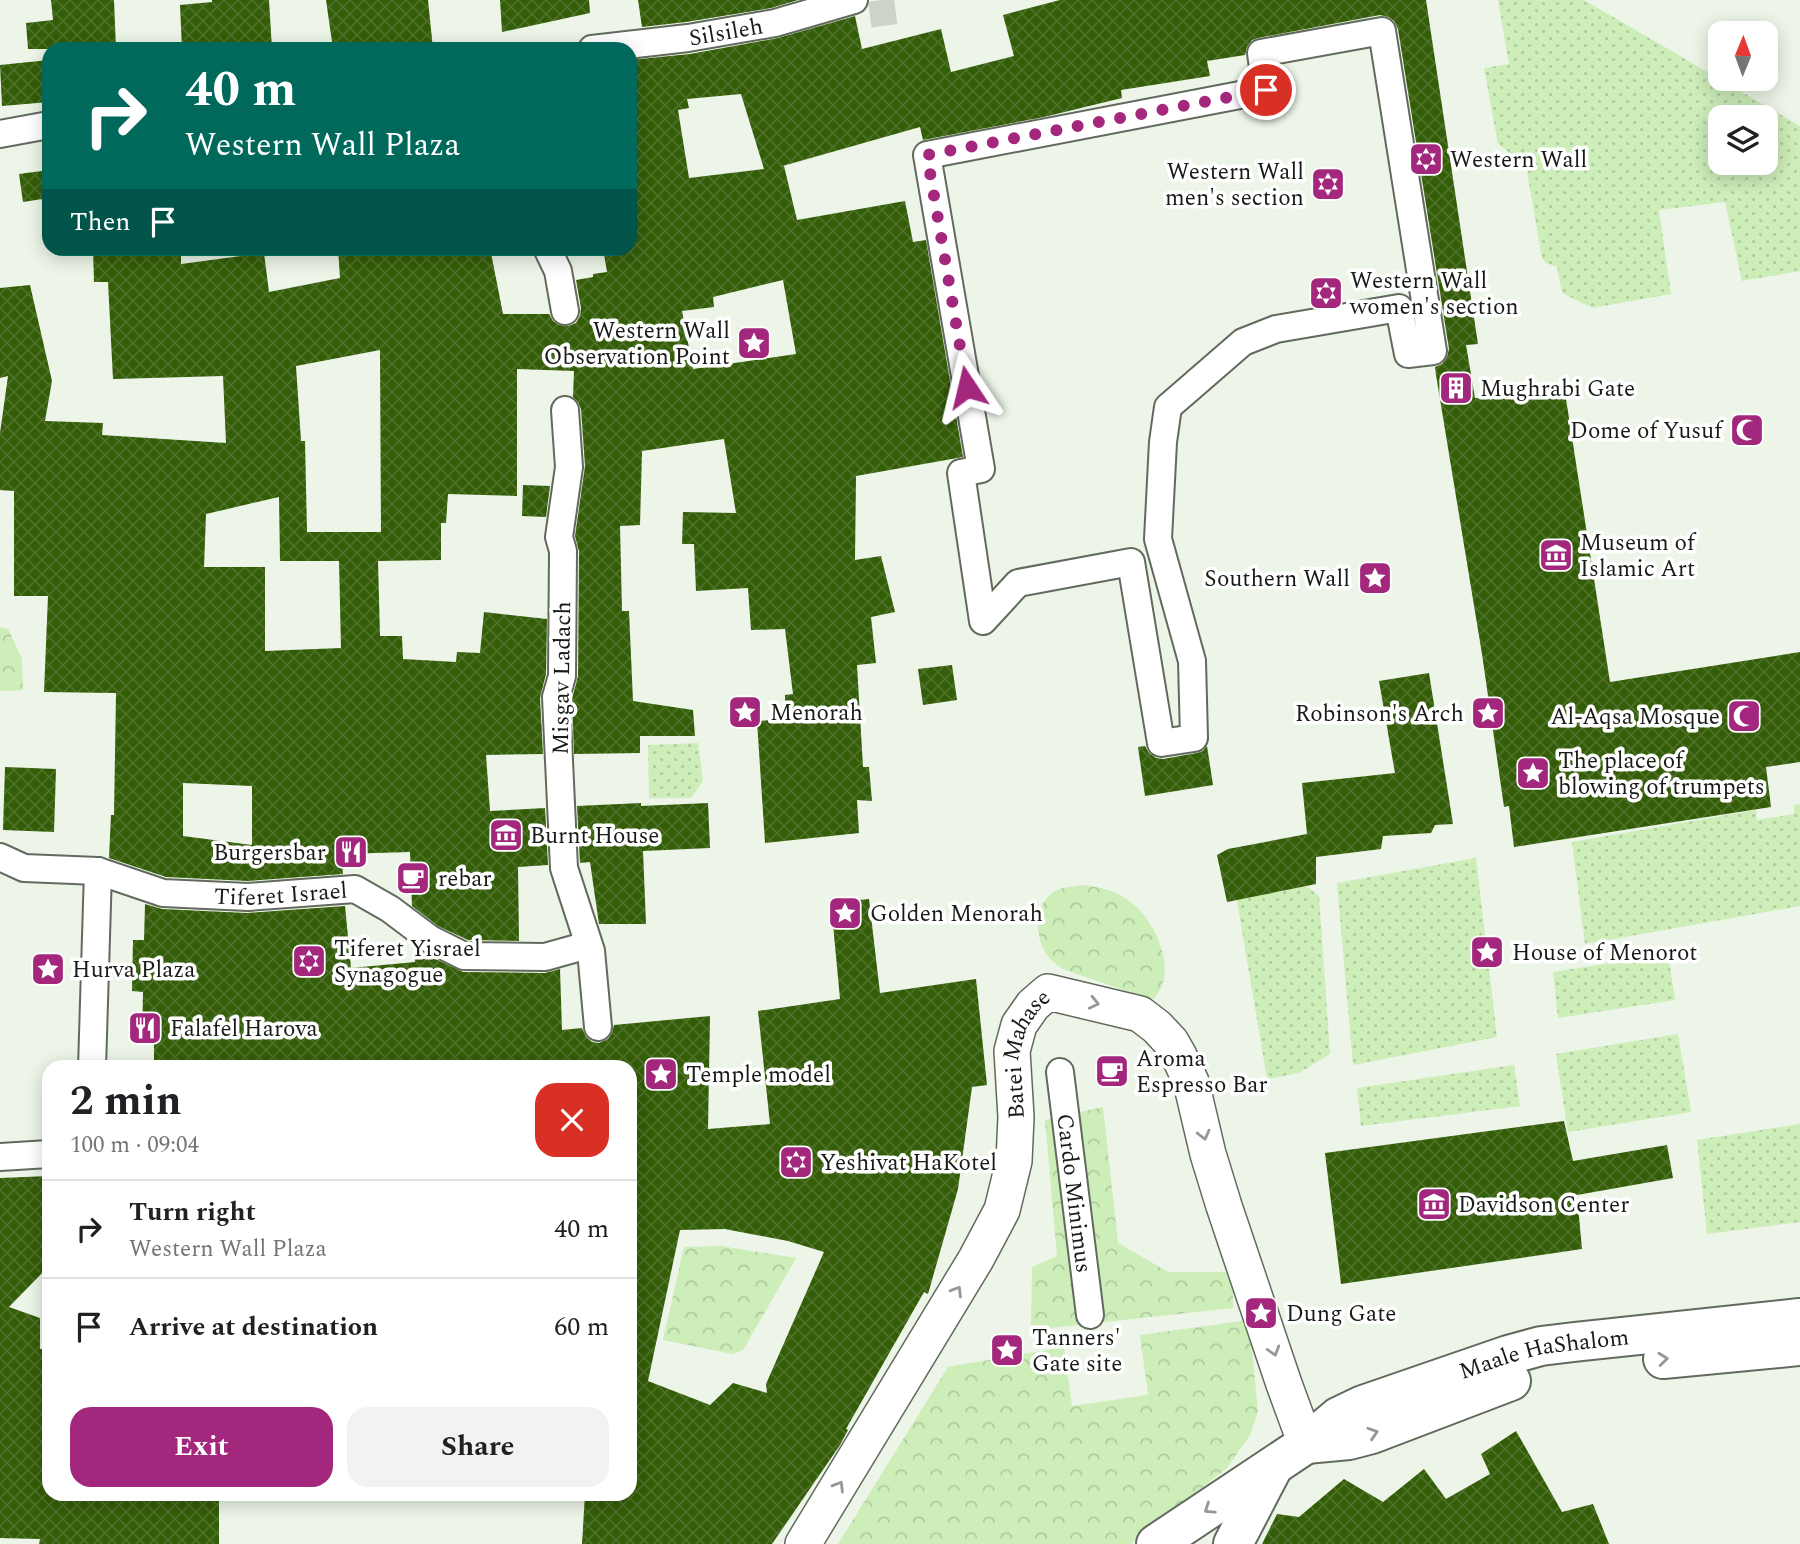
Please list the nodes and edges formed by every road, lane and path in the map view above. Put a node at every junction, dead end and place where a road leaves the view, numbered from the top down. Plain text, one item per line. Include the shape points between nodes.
1 (854, 0) edge
2 (637, 43) edge
3 (42, 126) edge
4 (0, 134) edge
5 (551, 256) edge
6 (565, 312) dead end
7 (565, 410) dead end
8 (981, 469) joint
9 (0, 857) edge
10 (98, 871) junction
11 (588, 945) junction
12 (598, 1027) dead end
13 (93, 1060) edge
14 (1060, 1072) dead end
15 (42, 1154) edge
16 (0, 1157) edge
17 (1090, 1315) dead end
18 (1800, 1318) edge
19 (1800, 1346) edge
20 (1291, 1454) junction
21 (803, 1544) edge
22 (1156, 1544) edge
23 (1233, 1544) edge

1 - 2 street, Silsileh via 775,23
3 - 4 street
5 - 6 street
7 - 11 street, Misgav Ladach via 569,467 559,537 563,551 562,676 556,697 564,868
8 - 8 street via 961,473 984,621 1018,583 1131,562 1161,743 1194,738 1192,661 1158,539 1168,407 1243,341 1276,329 1399,308 1408,354 1433,351 1382,32 1261,53 1266,90 927,155
9 - 10 street, Tiferet Israel via 24,868
10 - 11 street, Tiferet Israel via 163,893 248,897 355,888 464,957 545,957
10 - 13 street
11 - 12 street, Misgav Ladach
14 - 17 street, Cardo Minimus
15 - 16 street
18 - 20 street, Maale HaShalom via 1530,1349 1363,1405
20 -> 19 street, Maale HaShalom via 1372,1434 1526,1376
21 -> 20 street, Batei Mahase via 1002,1210 1014,1161 1012,1051 1019,1025 1048,992 1140,1014 1171,1042 1179,1056 1191,1082 1224,1206 1284,1384
20 -> 22 street, Maale HaShalom
20 - 23 street

